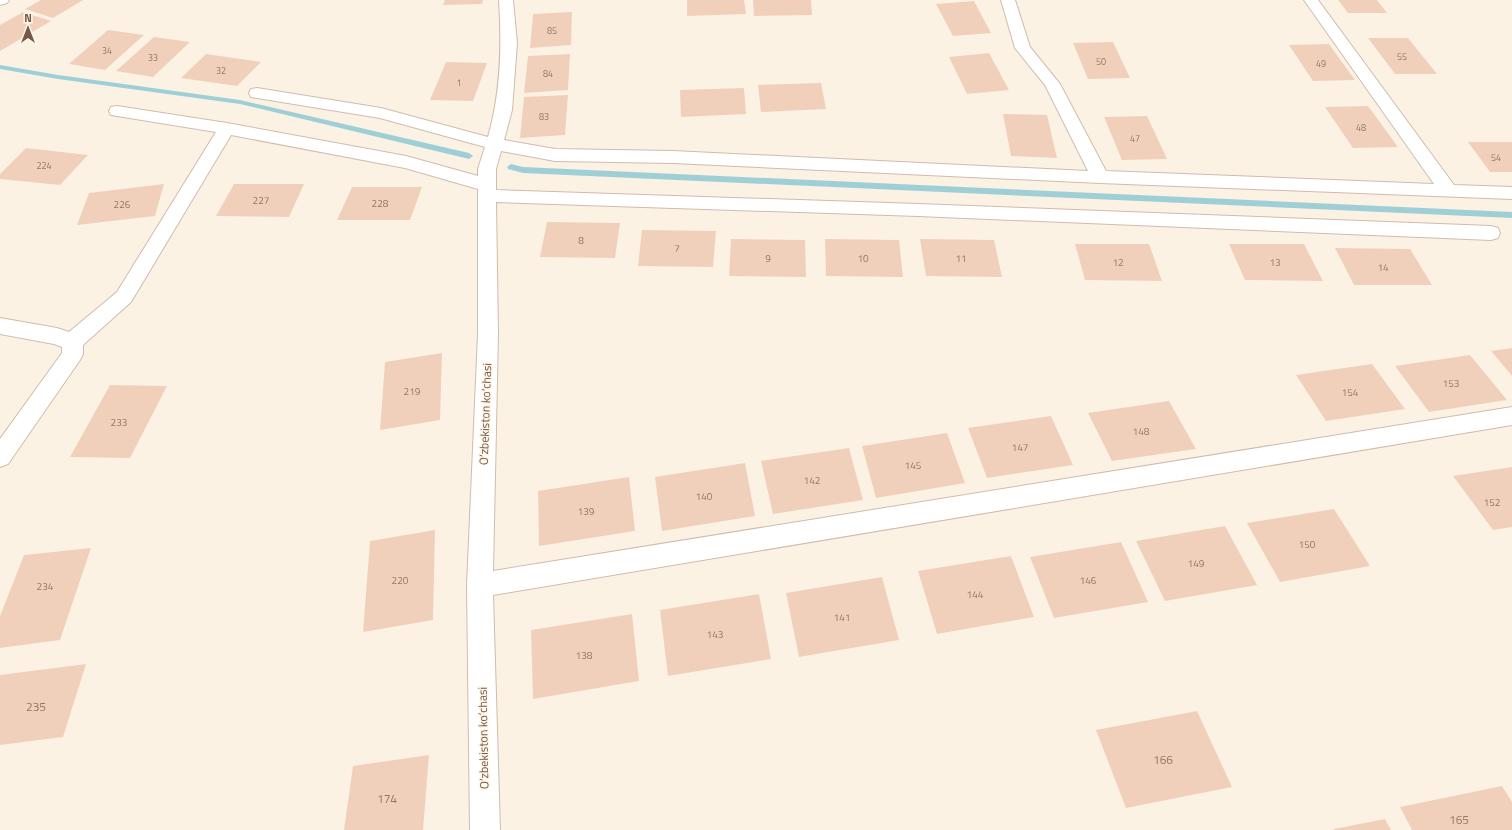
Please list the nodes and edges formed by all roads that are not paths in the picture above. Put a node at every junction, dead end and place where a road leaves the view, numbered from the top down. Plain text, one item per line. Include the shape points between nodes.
1 (506, 0) edge
2 (1008, 0) edge
3 (1311, 0) edge
4 (257, 93) dead end
5 (117, 111) dead end
6 (227, 128) junction
7 (495, 144) junction
8 (1100, 177) junction
9 (487, 190) junction
10 (1448, 190) junction
11 (1512, 193) edge
12 (1491, 233) dead end
13 (0, 326) edge
14 (72, 342) junction
15 (1512, 416) edge
16 (0, 458) edge
17 (480, 585) junction
18 (485, 830) edge

1 - 7 street, O‘zbekiston ko‘chasi via 509,43 504,110
2 - 8 street via 1023,48 1052,84
3 - 10 street
4 - 7 street via 381,113
5 - 6 street
6 - 9 street via 406,162
6 - 14 street via 124,297
7 - 8 street via 554,156 674,157
7 - 9 street, O‘zbekiston ko‘chasi via 487,169
8 - 10 street
9 - 12 street
9 - 17 street, O‘zbekiston ko‘chasi via 488,334
10 - 11 street
13 - 14 street via 57,336
14 - 16 street via 73,354
15 - 17 street
17 - 18 street, O‘zbekiston ko‘chasi

